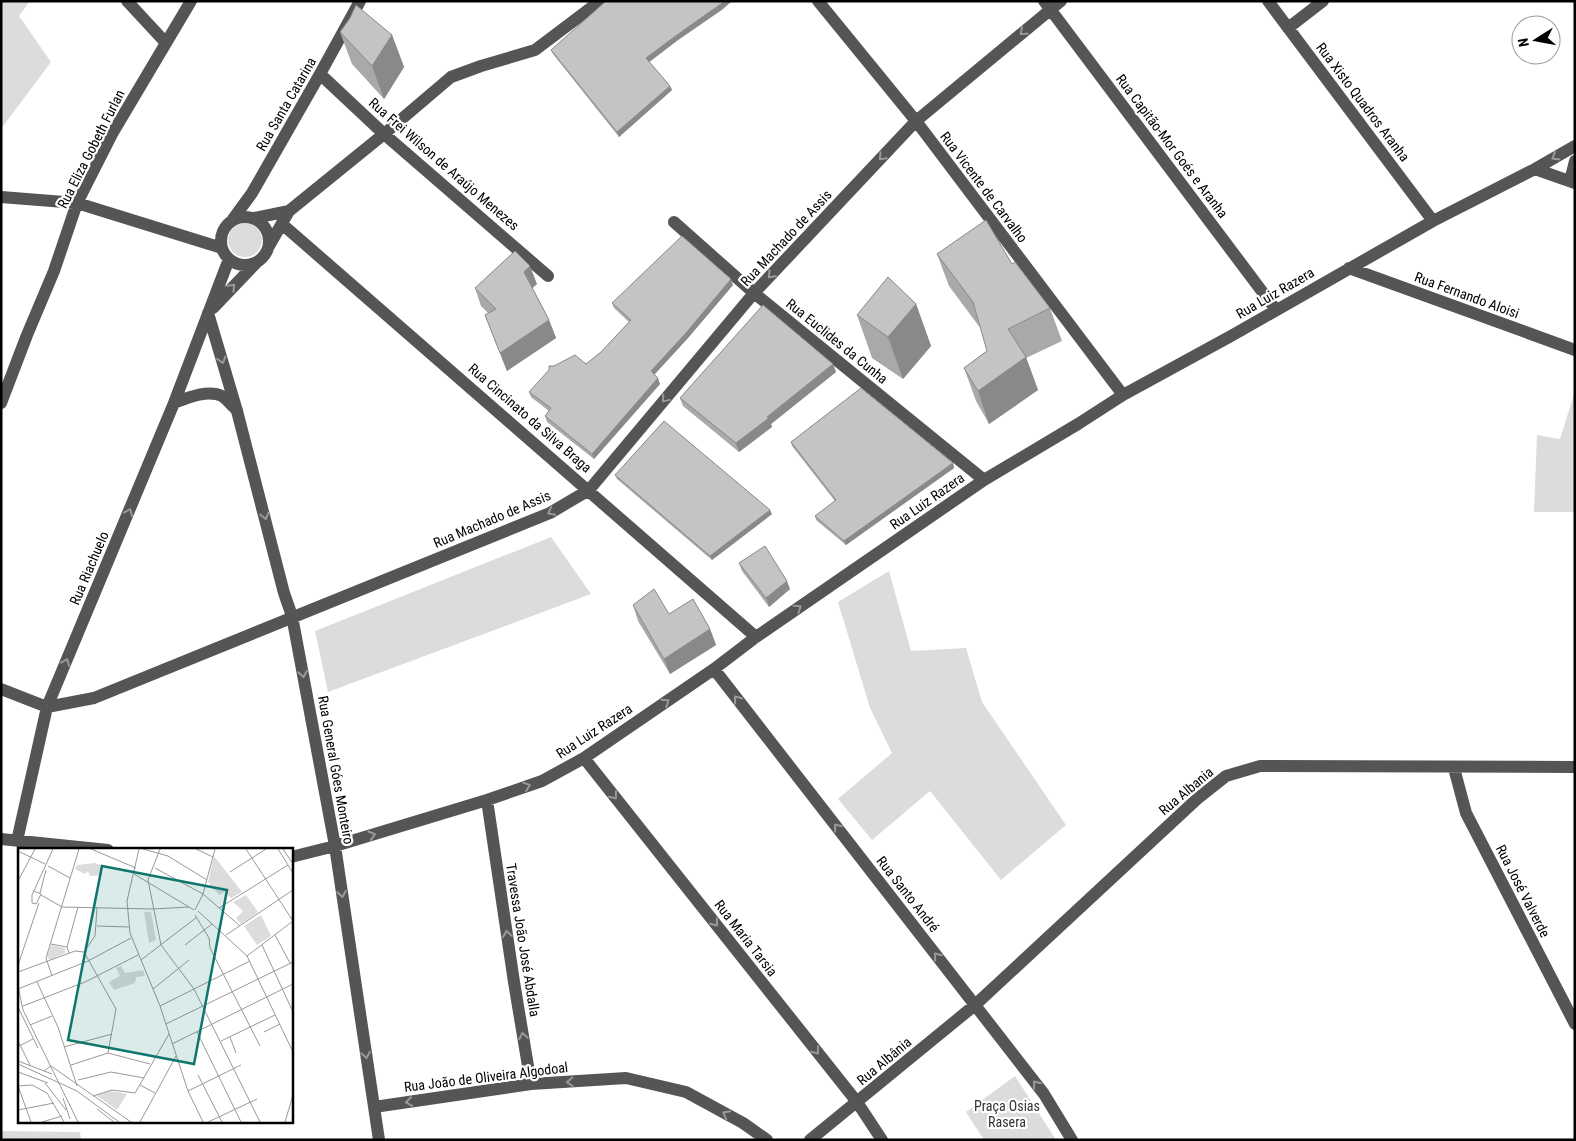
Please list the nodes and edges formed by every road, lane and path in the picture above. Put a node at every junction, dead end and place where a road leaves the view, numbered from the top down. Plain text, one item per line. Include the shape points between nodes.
1 (127, 1) edge
2 (191, 1) edge
3 (360, 1) edge
4 (600, 1) edge
5 (818, 1) edge
6 (1061, 1) edge
7 (1268, 1) edge
8 (1323, 1) edge
9 (1047, 6) edge
10 (1288, 28) junction
11 (166, 43) junction
12 (320, 74) junction
13 (916, 122) junction
14 (384, 134) junction
15 (1575, 146) edge
16 (1575, 160) edge
17 (1536, 169) junction
18 (1572, 182) edge
19 (1, 197) edge
20 (77, 203) junction
21 (288, 211) junction
22 (254, 218) junction
23 (233, 219) junction
24 (1433, 221) junction
25 (674, 222) dead end
26 (282, 224) junction
27 (269, 246) junction
28 (226, 253) junction
29 (257, 262) junction
30 (1349, 268) junction
31 (548, 276) dead end
32 (754, 293) junction
33 (1276, 310) junction
34 (208, 313) junction
35 (1575, 350) edge
36 (1123, 394) junction
37 (1, 403) edge
38 (174, 403) junction
39 (237, 411) junction
40 (984, 480) junction
41 (589, 490) junction
42 (292, 616) junction
43 (756, 637) junction
44 (714, 669) junction
45 (1, 689) edge
46 (47, 707) junction
47 (584, 758) junction
48 (1575, 767) edge
49 (1454, 768) junction
50 (487, 800) junction
51 (1, 839) edge
52 (16, 841) junction
53 (335, 846) junction
54 (88, 848) edge
55 (292, 856) edge
56 (975, 1005) junction
57 (1575, 1024) edge
58 (531, 1084) junction
59 (857, 1102) junction
60 (374, 1106) junction
61 (379, 1140) edge
62 (766, 1140) edge
63 (810, 1140) edge
64 (882, 1140) edge
65 (1072, 1140) edge

1 - 11 street
2 - 11 street, Rua Eliza Gobeth Furlan
3 - 12 street, Rua Santa Catarina
4 - 14 street via 535,50 451,77
5 - 13 street, Rua Vicente de Carvalho
6 - 9 street, Rua Machado de Assis
7 - 10 street, Rua Xisto Quadros Aranha
8 - 10 street
9 -> 13 street, Rua Machado de Assis
9 - 33 street, Rua Capitão-Mor Goés e Aranha
10 - 24 street, Rua Xisto Quadros Aranha
11 - 20 street, Rua Eliza Gobeth Furlan via 112,134
12 - 14 street, Rua Frei Wilson de Araújo Menezes
12 - 23 street, Rua Santa Catarina via 252,193
13 -> 32 street, Rua Machado de Assis
13 - 36 street, Rua Vicente de Carvalho
14 - 21 street
14 - 31 street, Rua Frei Wilson de Araújo Menezes
15 -> 17 street, Rua Luiz Razera
16 - 18 street
17 - 18 street
17 - 24 street, Rua Luiz Razera
19 - 20 street
20 - 28 street
20 - 37 street, Rua Eliza Gobeth Furlan via 54,271
21 - 22 street
21 - 26 street
22 - 23 street
22 - 27 street via 265,226
23 - 28 street via 221,240
24 - 30 street, Rua Luiz Razera
25 - 32 street, Rua Euclides da Cunha
26 - 27 street
26 - 41 street, Rua Cincinato da Silva Braga
27 - 29 street
28 - 29 street via 243,265
28 - 34 street, Rua Riachuelo
34 -> 29 street, Rua Riachuelo
30 - 33 street, Rua Luiz Razera
30 - 35 street, Rua Fernando Aloisi
32 - 40 street, Rua Euclides da Cunha
32 -> 41 street, Rua Machado de Assis
33 - 36 street, Rua Luiz Razera
34 - 38 street, Rua Riachuelo
34 -> 39 street, Rua General Góes Monteiro
36 - 40 street, Rua Luiz Razera
38 - 39 street via 193,396 222,396
46 -> 38 street, Rua Riachuelo
39 -> 42 street, Rua General Góes Monteiro
43 -> 40 street, Rua Luiz Razera
41 -> 42 street, Rua Machado de Assis via 550,513
41 - 43 street, Rua Cincinato da Silva Braga
42 - 46 street, Rua Machado de Assis via 94,698
42 -> 53 street, Rua General Góes Monteiro
43 - 44 street, Rua Luiz Razera
47 -> 44 street, Rua Luiz Razera
56 -> 44 street, Rua Santo André
45 - 46 street
46 - 52 street, Rua Riachuelo
50 -> 47 street, Rua Luiz Razera via 542,781
47 -> 59 street, Rua Maria Tarsia
48 - 49 street, Rua Albania
49 - 56 street, Rua Albania via 1260,766 1226,776 1197,799
49 - 57 street, Rua José Valverde via 1466,813
53 -> 50 street, Rua Luiz Razera
58 -> 50 street, Travessa João José Abdalla
51 - 52 street
52 - 54 street
53 - 55 street, Rua Luiz Razera
53 -> 60 street, Rua General Góes Monteiro
56 - 59 street, Rua Albânia
65 -> 56 street, Rua Santo André via 1044,1094
58 -> 60 street, Rua João de Oliveira Algodoal
62 -> 58 street, Rua João de Oliveira Algodoal via 743,1123 686,1092 626,1078
59 - 63 street, Rua Albânia
59 - 64 street, Rua Maria Tarsia
60 - 61 street, Rua General Góes Monteiro

